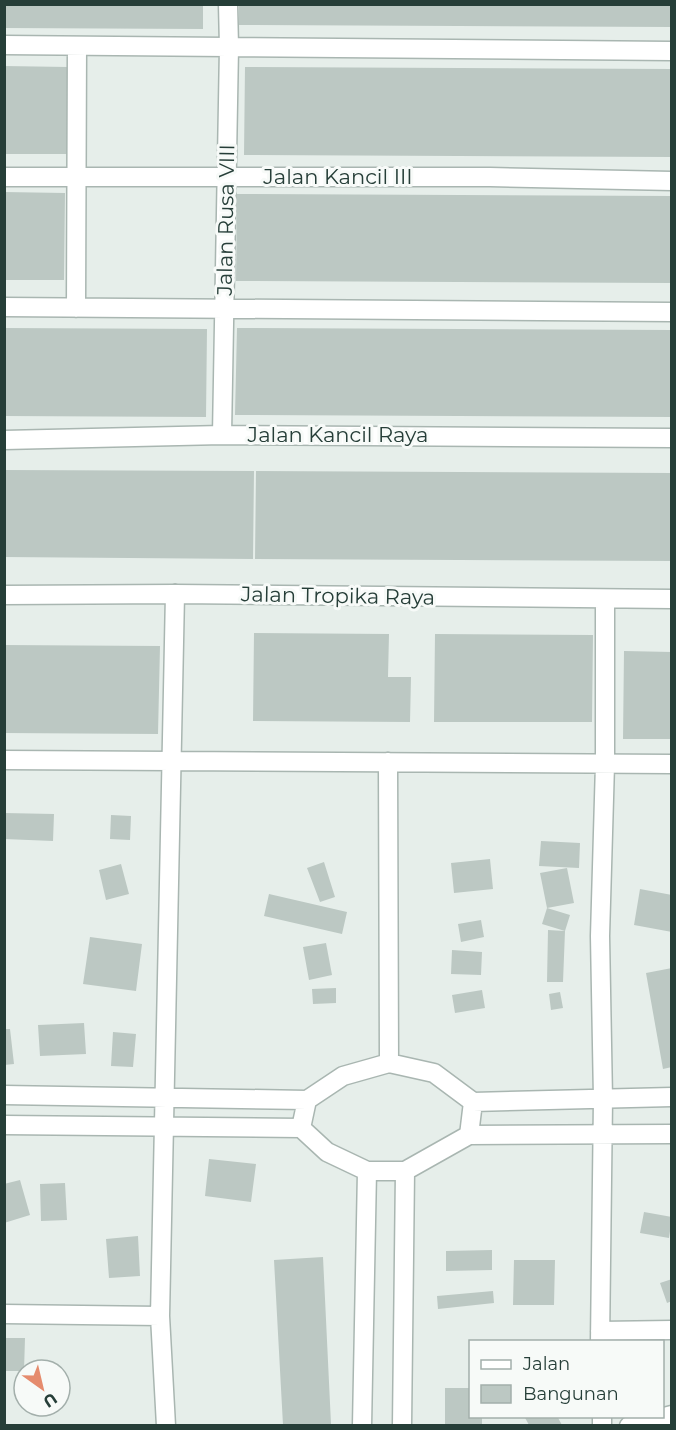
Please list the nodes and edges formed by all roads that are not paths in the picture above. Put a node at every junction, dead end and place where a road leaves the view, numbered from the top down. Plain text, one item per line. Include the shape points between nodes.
1 (228, 4) edge
2 (4, 45) edge
3 (77, 45) junction
4 (229, 47) junction
5 (672, 51) edge
6 (4, 177) edge
7 (75, 177) junction
8 (227, 178) junction
9 (672, 181) edge
10 (4, 307) edge
11 (76, 308) junction
12 (225, 309) junction
13 (672, 312) edge
14 (222, 435) junction
15 (672, 438) edge
16 (4, 440) edge
17 (175, 594) junction
18 (4, 596) edge
19 (605, 599) junction
20 (672, 599) edge
21 (4, 760) edge
22 (171, 761) junction
23 (388, 762) junction
24 (605, 764) junction
25 (672, 764) edge
26 (389, 1063) junction
27 (4, 1095) edge
28 (672, 1097) edge
29 (164, 1098) junction
30 (603, 1099) junction
31 (307, 1100) junction
32 (473, 1102) junction
33 (4, 1125) edge
34 (164, 1126) junction
35 (301, 1128) junction
36 (603, 1134) junction
37 (672, 1134) edge
38 (470, 1135) junction
39 (367, 1171) junction
40 (405, 1171) junction
41 (4, 1314) edge
42 (160, 1316) junction
43 (672, 1330) edge
44 (600, 1336) edge
45 (659, 1418) edge
46 (166, 1425) edge
47 (362, 1425) edge
48 (402, 1425) edge
49 (629, 1425) edge

1 - 4 street, Jalan Rusa VIII
2 - 3 street
3 - 4 street
3 - 7 street
4 - 5 street
4 - 8 street, Jalan Rusa VIII
6 - 7 street, Jalan Kancil III
7 - 8 street, Jalan Kancil III
7 - 11 street
8 - 9 street, Jalan Kancil III
8 - 12 street, Jalan Rusa VIII
10 - 11 street
11 - 12 street
12 - 13 street
12 - 14 street, Jalan Rusa VIII
14 - 15 street, Jalan Kancil Raya
14 - 16 street, Jalan Kancil Raya
17 - 18 street, Jalan Tropika Raya
17 - 19 street, Jalan Tropika Raya
17 - 22 street
19 - 20 street, Jalan Tropika Raya
19 - 24 street
21 - 22 street
22 - 23 street
22 - 29 street
23 - 24 street
23 - 26 street
24 - 25 street
24 - 30 street via 600,936
26 - 31 street via 343,1076
26 - 32 street via 434,1073
27 - 29 street
28 - 30 street
29 - 31 street
29 - 34 street
30 - 32 street
30 - 36 street
31 - 35 street
32 - 38 street
33 - 34 street
34 - 35 street
34 - 42 street
35 - 39 street via 327,1152
36 - 37 street
36 - 38 street
36 - 44 street
38 - 40 street
39 - 40 street
39 - 47 street
40 - 48 street
41 - 42 street
42 - 46 street
43 - 44 street
45 - 49 street

